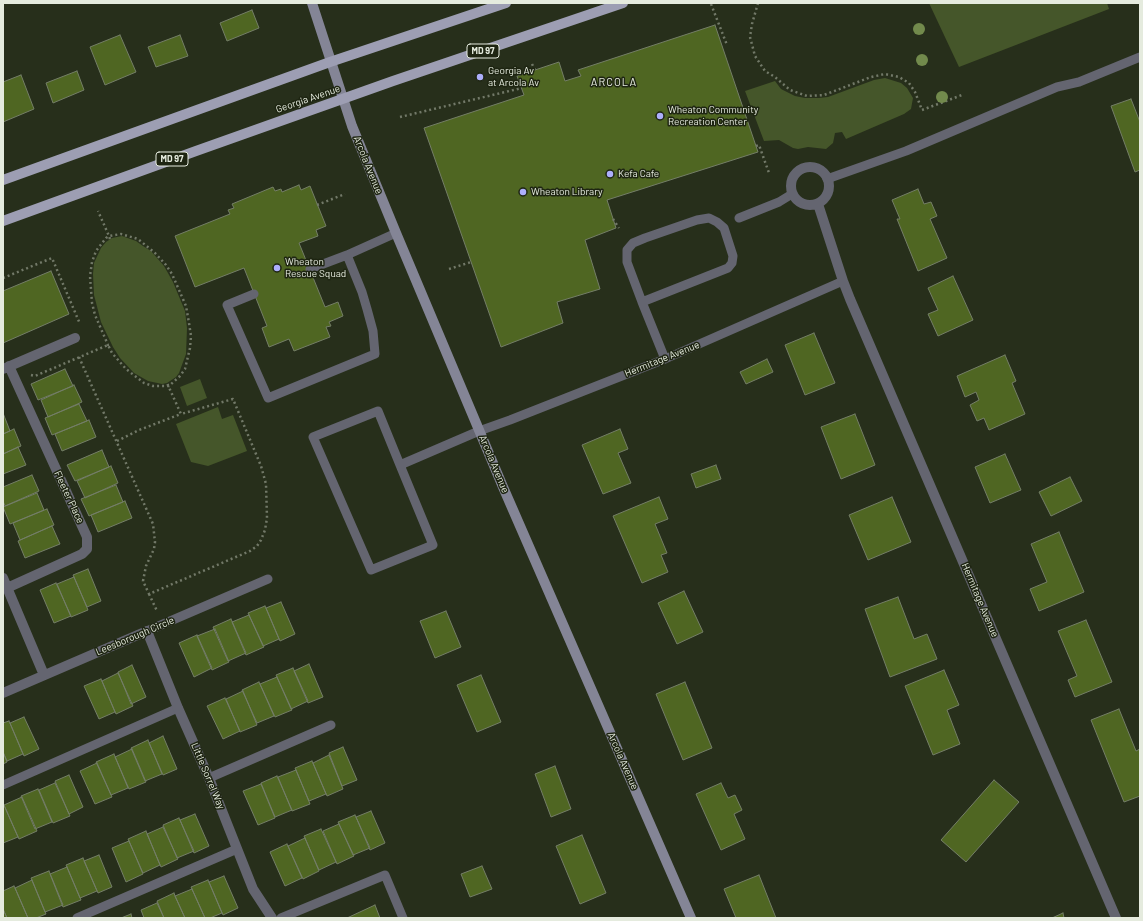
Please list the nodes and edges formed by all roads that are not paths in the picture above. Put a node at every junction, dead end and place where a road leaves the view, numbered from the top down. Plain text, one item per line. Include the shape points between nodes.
1 (312, 3) edge
2 (506, 3) edge
3 (623, 3) edge
4 (1140, 57) edge
5 (330, 62) junction
6 (342, 100) junction
7 (827, 179) junction
8 (3, 180) edge
9 (792, 194) junction
10 (818, 204) junction
11 (739, 218) dead end
12 (3, 221) edge
13 (396, 233) junction
14 (347, 255) junction
15 (310, 269) dead end
16 (843, 281) junction
17 (254, 294) dead end
18 (642, 302) junction
19 (75, 338) dead end
20 (665, 359) junction
21 (6, 368) edge
22 (480, 431) junction
23 (400, 465) junction
24 (3, 578) edge
25 (268, 579) dead end
26 (8, 588) junction
27 (147, 631) junction
28 (44, 675) junction
29 (3, 693) edge
30 (178, 708) junction
31 (331, 725) dead end
32 (209, 778) junction
33 (3, 785) edge
34 (237, 849) junction
35 (688, 917) edge
36 (76, 918) edge
37 (272, 918) edge
38 (281, 918) edge
39 (403, 918) edge
40 (1116, 918) edge

1 - 5 street, Arcola Avenue
2 - 5 main road
3 - 6 main road, Georgia Avenue / MD 97
4 - 7 lane via 1079,82 1056,87 906,151
5 - 6 street, Arcola Avenue
5 - 8 main road
6 - 12 main road, Georgia Avenue / MD 97
6 - 13 street, Arcola Avenue
7 - 9 street via 822,171 816,168 803,169 794,177
7 - 10 street via 827,195
9 - 10 street via 806,205
9 - 11 lane
10 - 16 street, Hermitage Avenue
13 - 14 lane
13 - 22 street, Arcola Avenue
14 - 15 lane
14 - 17 lane via 367,309 373,331 375,354 268,398 227,305
16 - 20 lane, Hermitage Avenue
16 - 40 street, Hermitage Avenue
18 - 18 lane via 728,268 733,256 724,228 709,218 633,243 627,250 628,262
18 - 20 lane
19 - 21 street, Fleeter Place
20 - 22 lane, Hermitage Avenue
21 - 26 street, Fleeter Place via 87,537 86,549 82,554
22 - 23 lane, Hermitage Avenue
22 - 35 street, Arcola Avenue
23 - 23 lane via 433,545 371,570 314,437 378,411
24 - 26 street
25 - 27 lane, Leesborough Circle
26 - 28 street
27 - 28 street, Leesborough Circle
27 - 30 street, Little Sorrel Way
28 - 29 street, Leesborough Circle
30 - 32 street, Little Sorrel Way
30 - 33 lane
31 - 32 lane
32 - 34 street, Little Sorrel Way
34 - 36 lane
34 - 37 street, Little Sorrel Way via 253,889
38 - 39 lane via 385,875

